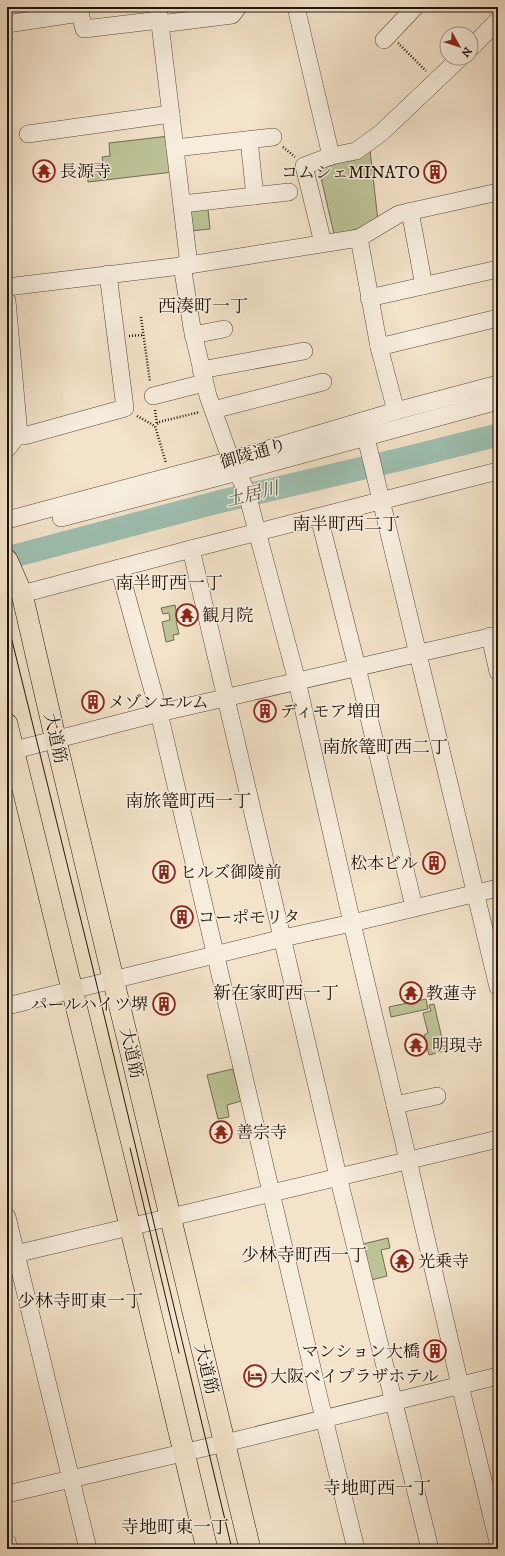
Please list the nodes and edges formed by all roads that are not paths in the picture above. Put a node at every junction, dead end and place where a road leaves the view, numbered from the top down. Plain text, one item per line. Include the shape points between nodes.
1 (238, 7) edge
2 (296, 7) edge
3 (415, 7) edge
4 (160, 17) edge
5 (498, 20) edge
6 (7, 24) edge
7 (387, 37) road end
8 (479, 40) edge
9 (452, 66) edge
10 (171, 114) junction
11 (28, 134) dead end
12 (273, 137) road end
13 (249, 140) junction
14 (175, 148) junction
15 (331, 156) junction
16 (289, 192) dead end
17 (498, 192) edge
18 (255, 196) junction
19 (182, 204) junction
20 (410, 211) junction
21 (359, 238) junction
22 (323, 243) junction
23 (186, 265) junction
24 (498, 269) edge
25 (108, 274) junction
26 (424, 286) junction
27 (7, 287) edge
28 (369, 298) junction
29 (7, 301) edge
30 (498, 318) edge
31 (224, 329) dead end
32 (193, 335) junction
33 (379, 347) junction
34 (304, 351) dead end
35 (203, 376) junction
36 (323, 382) dead end
37 (498, 384) edge
38 (153, 396) road end
39 (498, 401) edge
40 (213, 410) junction
41 (396, 411) junction
42 (362, 421) junction
43 (19, 434) junction
44 (366, 438) junction
45 (7, 449) edge
46 (235, 466) junction
47 (498, 471) edge
48 (381, 501) junction
49 (319, 517) junction
50 (7, 520) edge
51 (7, 532) edge
52 (257, 533) junction
53 (191, 549) junction
54 (10, 566) edge
55 (119, 568) junction
56 (22, 594) junction
57 (494, 636) edge
58 (418, 653) junction
59 (357, 667) junction
60 (498, 672) edge
61 (297, 680) junction
62 (226, 697) junction
63 (159, 713) junction
64 (7, 724) edge
65 (56, 740) junction
66 (10, 752) edge
67 (498, 888) edge
68 (475, 894) junction
69 (414, 907) junction
70 (352, 923) junction
71 (283, 938) junction
72 (215, 954) junction
73 (114, 980) junction
74 (498, 987) edge
75 (72, 989) junction
76 (7, 1006) edge
77 (437, 1096) dead end
78 (396, 1105) junction
79 (498, 1139) edge
80 (408, 1160) junction
81 (338, 1176) junction
82 (272, 1193) junction
83 (171, 1216) junction
84 (7, 1217) edge
85 (130, 1226) junction
86 (12, 1255) edge
87 (498, 1376) edge
88 (460, 1385) junction
89 (394, 1401) junction
90 (324, 1418) junction
91 (225, 1443) junction
92 (184, 1452) junction
93 (71, 1479) junction
94 (7, 1494) edge
95 (7, 1542) edge
96 (498, 1542) edge
97 (9, 1549) edge
98 (88, 1549) edge
99 (207, 1549) edge
100 (250, 1549) edge
101 (356, 1549) edge
102 (430, 1549) edge

1 - 4 street via 232,15
2 - 15 street
3 - 7 street
4 - 6 street via 84,30 80,13
4 - 10 street
5 - 8 street
9 - 15 street via 381,133 356,151
10 - 11 street
10 - 14 street
12 - 13 street
13 - 14 street
13 - 18 street
14 - 19 street
15 - 22 street via 304,166
16 - 18 street
17 - 20 street
18 - 19 street
19 - 23 street
20 - 21 street via 399,214
20 - 26 street
21 - 22 street
21 - 28 street
22 - 23 street
23 - 25 street
23 - 32 street
24 - 26 street
25 - 27 street
25 - 43 street via 125,408 24,436
26 - 28 street
28 - 33 street
29 - 43 street
30 - 33 street
31 - 32 street
32 - 35 street
33 - 41 street
34 - 35 street
35 - 38 street
35 - 40 street
36 - 40 street
37 - 41 street, 御陵通り
39 - 44 street, 御陵通り
40 - 46 street
41 - 42 street, 御陵通り
42 - 44 street
42 - 46 street, 御陵通り
43 - 45 street
44 - 46 street, 御陵通り
44 - 48 street
46 - 50 street, 御陵通り via 170,476
46 - 51 street, 御陵通り
46 - 52 street via 246,490
47 - 48 street
48 - 49 street
48 - 58 street
49 - 52 street
49 - 59 street
52 - 53 street
52 - 61 street
53 - 55 street
53 - 62 street
54 - 56 main road, 大道筋
55 - 56 street
55 - 63 street
56 - 65 main road, 大道筋
57 - 58 street
57 - 60 street
58 - 59 street
58 - 68 street
59 - 61 street
59 - 69 street
61 - 62 street
61 - 70 street
62 - 63 street
62 - 71 street
63 - 65 street
63 - 72 street
64 - 66 main road
65 - 66 street
65 - 73 main road, 大道筋
66 - 75 main road
67 - 68 street
68 - 69 street
68 - 74 street
69 - 70 street
70 - 71 street
70 - 78 street
71 - 72 street
71 - 81 street
72 - 73 street
72 - 82 street
73 - 75 street
73 - 83 main road, 大道筋
75 - 76 street
75 - 85 main road
77 - 78 street
78 - 80 street
79 - 80 street
80 - 81 street
80 - 88 street
81 - 82 street
81 - 89 street
82 - 83 street
82 - 90 street
83 - 85 street
83 - 91 main road, 大道筋
84 - 86 street
85 - 86 street
85 - 92 main road
86 - 93 street
87 - 88 street
88 - 89 street
88 - 96 street
89 - 90 street
89 - 102 street
90 - 91 street
90 - 101 street
91 - 92 street
91 - 100 main road, 大道筋
92 - 93 street
92 - 99 main road
93 - 94 street
93 - 98 street
95 - 97 street

